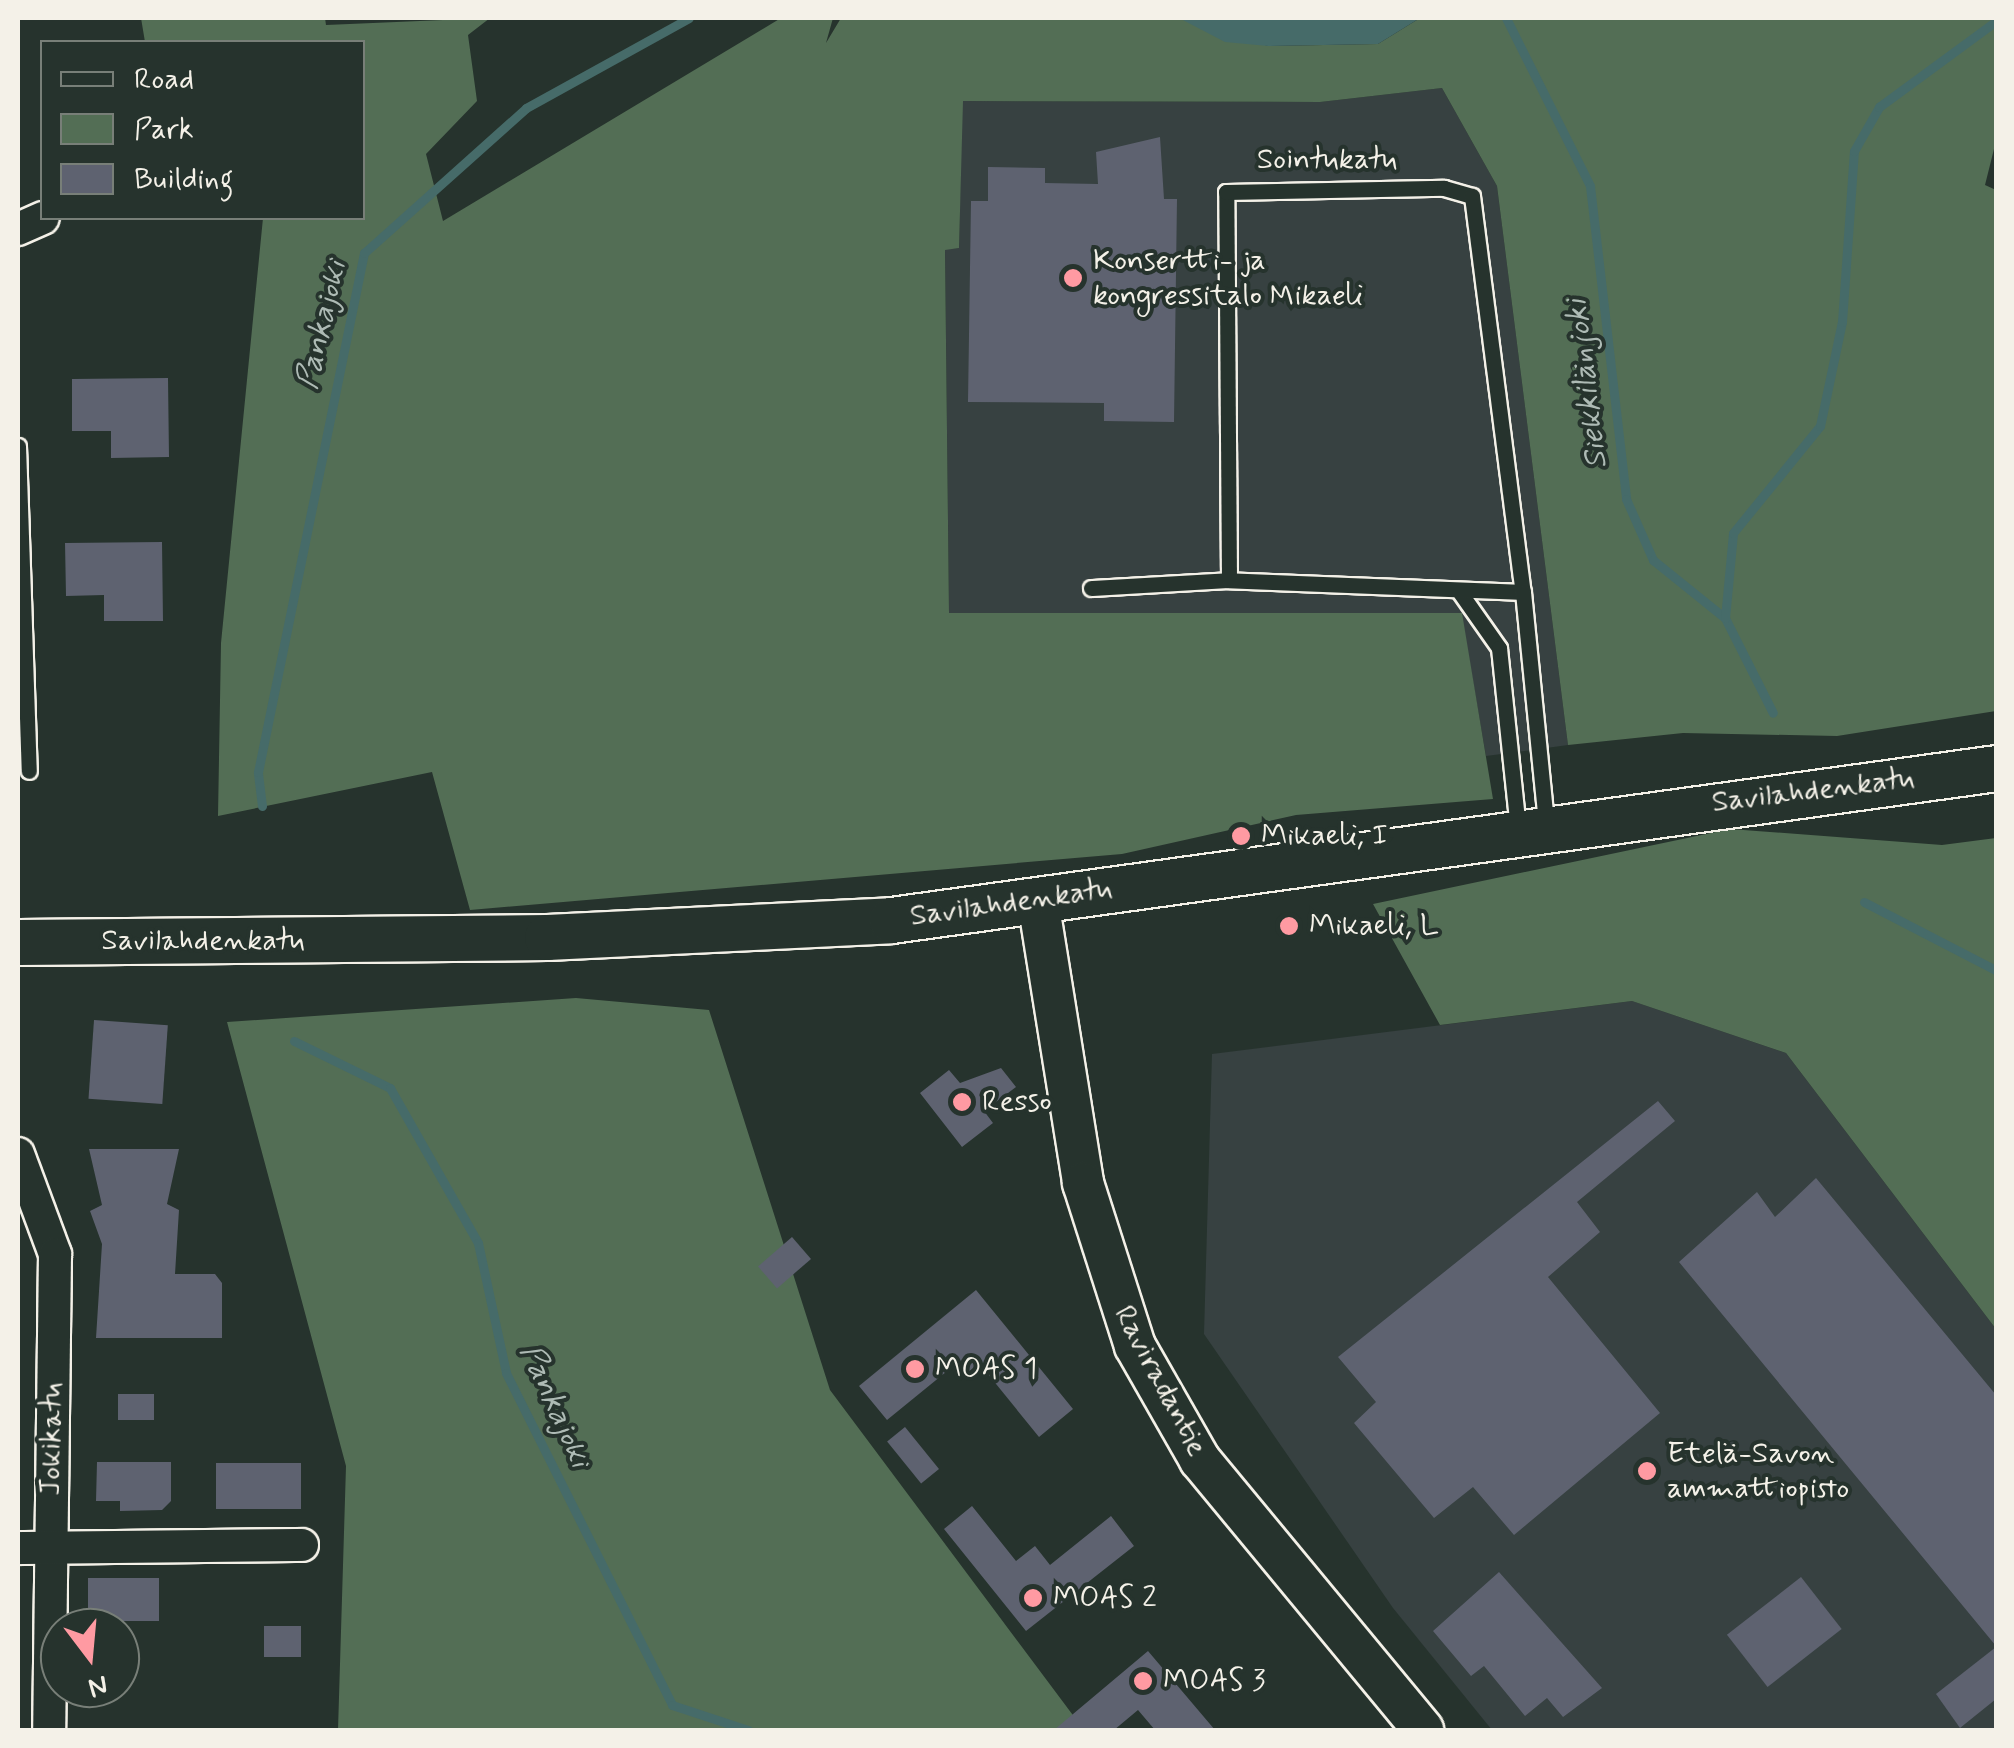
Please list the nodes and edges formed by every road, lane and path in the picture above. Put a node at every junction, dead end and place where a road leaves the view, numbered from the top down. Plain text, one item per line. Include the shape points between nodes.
1 (18, 446) edge
2 (1229, 580) junction
3 (1091, 588) dead end
4 (1459, 591) junction
5 (1523, 592) junction
6 (1996, 768) edge
7 (29, 770) dead end
8 (1532, 826) junction
9 (1038, 901) junction
10 (18, 942) edge
11 (18, 1154) edge
12 (302, 1545) dead end
13 (34, 1548) edge
14 (49, 1730) edge
15 (1423, 1730) edge

1 - 7 lane
2 - 3 lane
2 - 4 lane
2 - 5 lane, Sointukatu via 1226,192 1444,188 1464,190 1477,207
4 - 5 lane
4 - 8 lane via 1498,648
5 - 8 lane, Sointukatu
6 - 8 main road, Savilahdenkatu
8 - 9 main road, Savilahdenkatu
9 - 10 main road, Savilahdenkatu via 724,932
9 - 15 street, Raviradantie via 1083,1183 1135,1346 1200,1460
11 - 13 street, Jokikatu via 56,1254
12 - 13 street
13 - 14 street, Jokikatu

